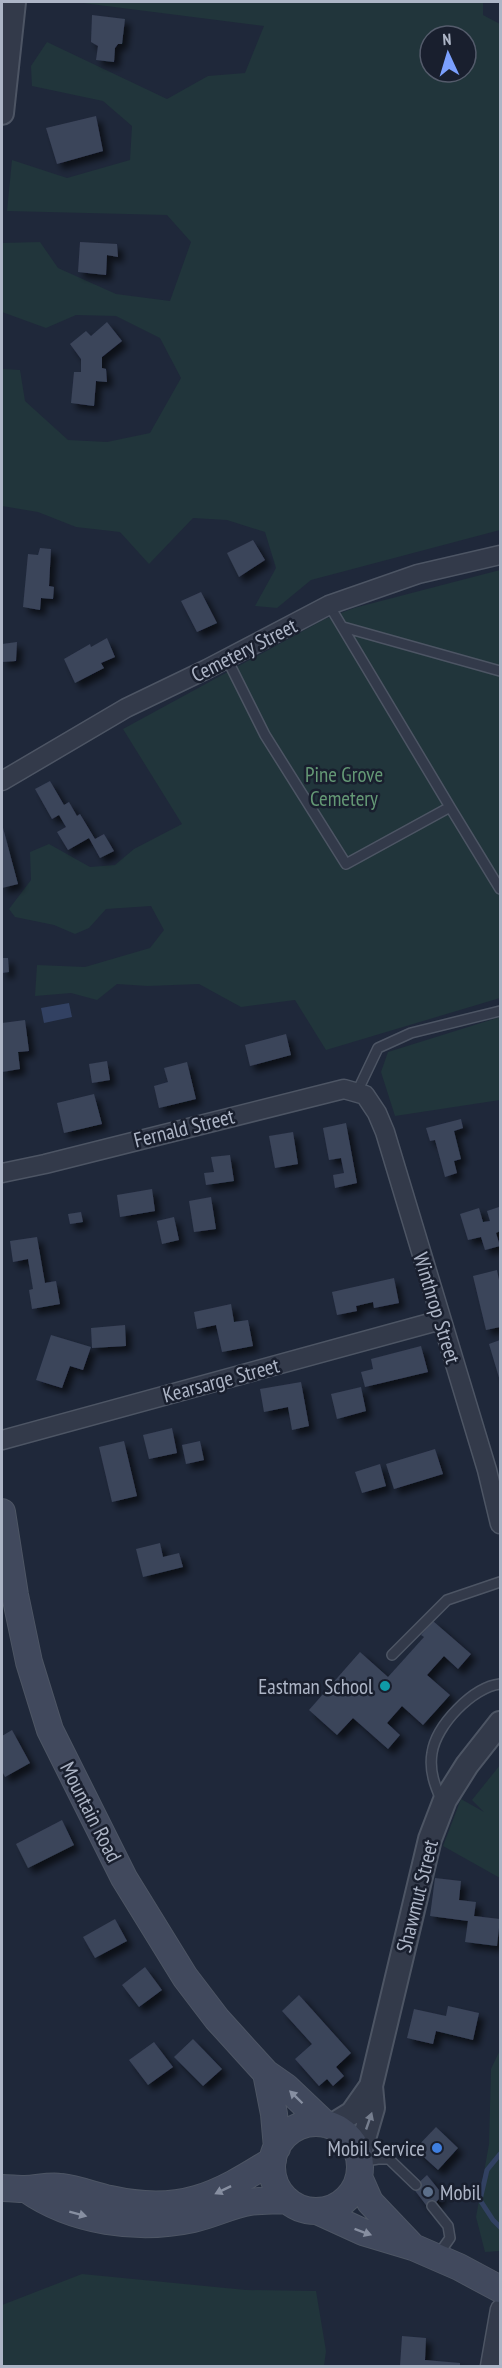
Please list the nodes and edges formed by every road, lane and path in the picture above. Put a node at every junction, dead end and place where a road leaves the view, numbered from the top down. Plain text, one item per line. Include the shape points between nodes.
1 (14, 2) edge
2 (2, 113) edge
3 (501, 555) edge
4 (329, 605) junction
5 (343, 627) junction
6 (227, 659) junction
7 (501, 671) edge
8 (2, 781) edge
9 (450, 807) junction
10 (501, 889) edge
11 (501, 1011) edge
12 (361, 1094) junction
13 (2, 1173) edge
14 (441, 1320) junction
15 (2, 1440) edge
16 (2, 1512) edge
17 (501, 1524) edge
18 (501, 1582) edge
19 (392, 1655) dead end
20 (501, 1684) edge
21 (501, 1723) edge
22 (443, 1803) junction
23 (266, 2073) junction
24 (371, 2086) junction
25 (328, 2125) junction
26 (275, 2154) junction
27 (359, 2165) junction
28 (416, 2185) dead end
29 (14, 2189) edge
30 (287, 2200) junction
31 (432, 2206) dead end
32 (317, 2211) junction
33 (412, 2247) junction
34 (437, 2257) junction
35 (501, 2289) edge
36 (501, 2309) edge
37 (490, 2367) edge

1 - 2 street
3 - 4 street, Cemetery Street via 418,574
4 - 5 lane
4 - 6 street, Cemetery Street
5 - 7 lane
5 - 9 lane
6 - 8 street, Cemetery Street via 126,708
6 - 9 lane via 265,735 346,864
9 - 10 lane
11 - 12 lane via 411,1033 378,1048
12 - 13 street, Fernald Street via 344,1089 304,1097
12 - 14 street, Winthrop Street via 377,1113 385,1132
14 - 15 street, Kearsarge Street
14 - 17 street, Winthrop Street
16 - 23 main road, Mountain Road via 29,1662 50,1730 124,1878 158,1936 218,2019
18 - 19 lane via 447,1600
20 - 22 lane via 489,1685 465,1702 441,1731 432,1751 432,1779
21 - 22 street, Shawmut Street
22 - 24 street, Shawmut Street via 430,1839
25 -> 23 main road, Mountain Road
23 - 26 main road via 274,2114
24 - 25 street, Shawmut Street via 352,2113
27 -> 24 street, Shawmut Street via 373,2108
25 - 26 main road via 297,2128 285,2137
25 - 27 main road via 350,2139
26 -> 29 main road via 214,2194 180,2203 136,2203 62,2187
26 - 30 main road via 274,2180
27 - 28 lane via 389,2159
27 - 32 main road via 354,2190 344,2201
27 - 33 main road via 370,2202
29 -> 30 main road via 63,2210 133,2224 192,2220 249,2202
30 - 32 main road
31 - 34 lane via 448,2226 450,2238
32 -> 33 main road via 363,2232
33 - 34 main road
34 - 35 main road
36 - 37 street

